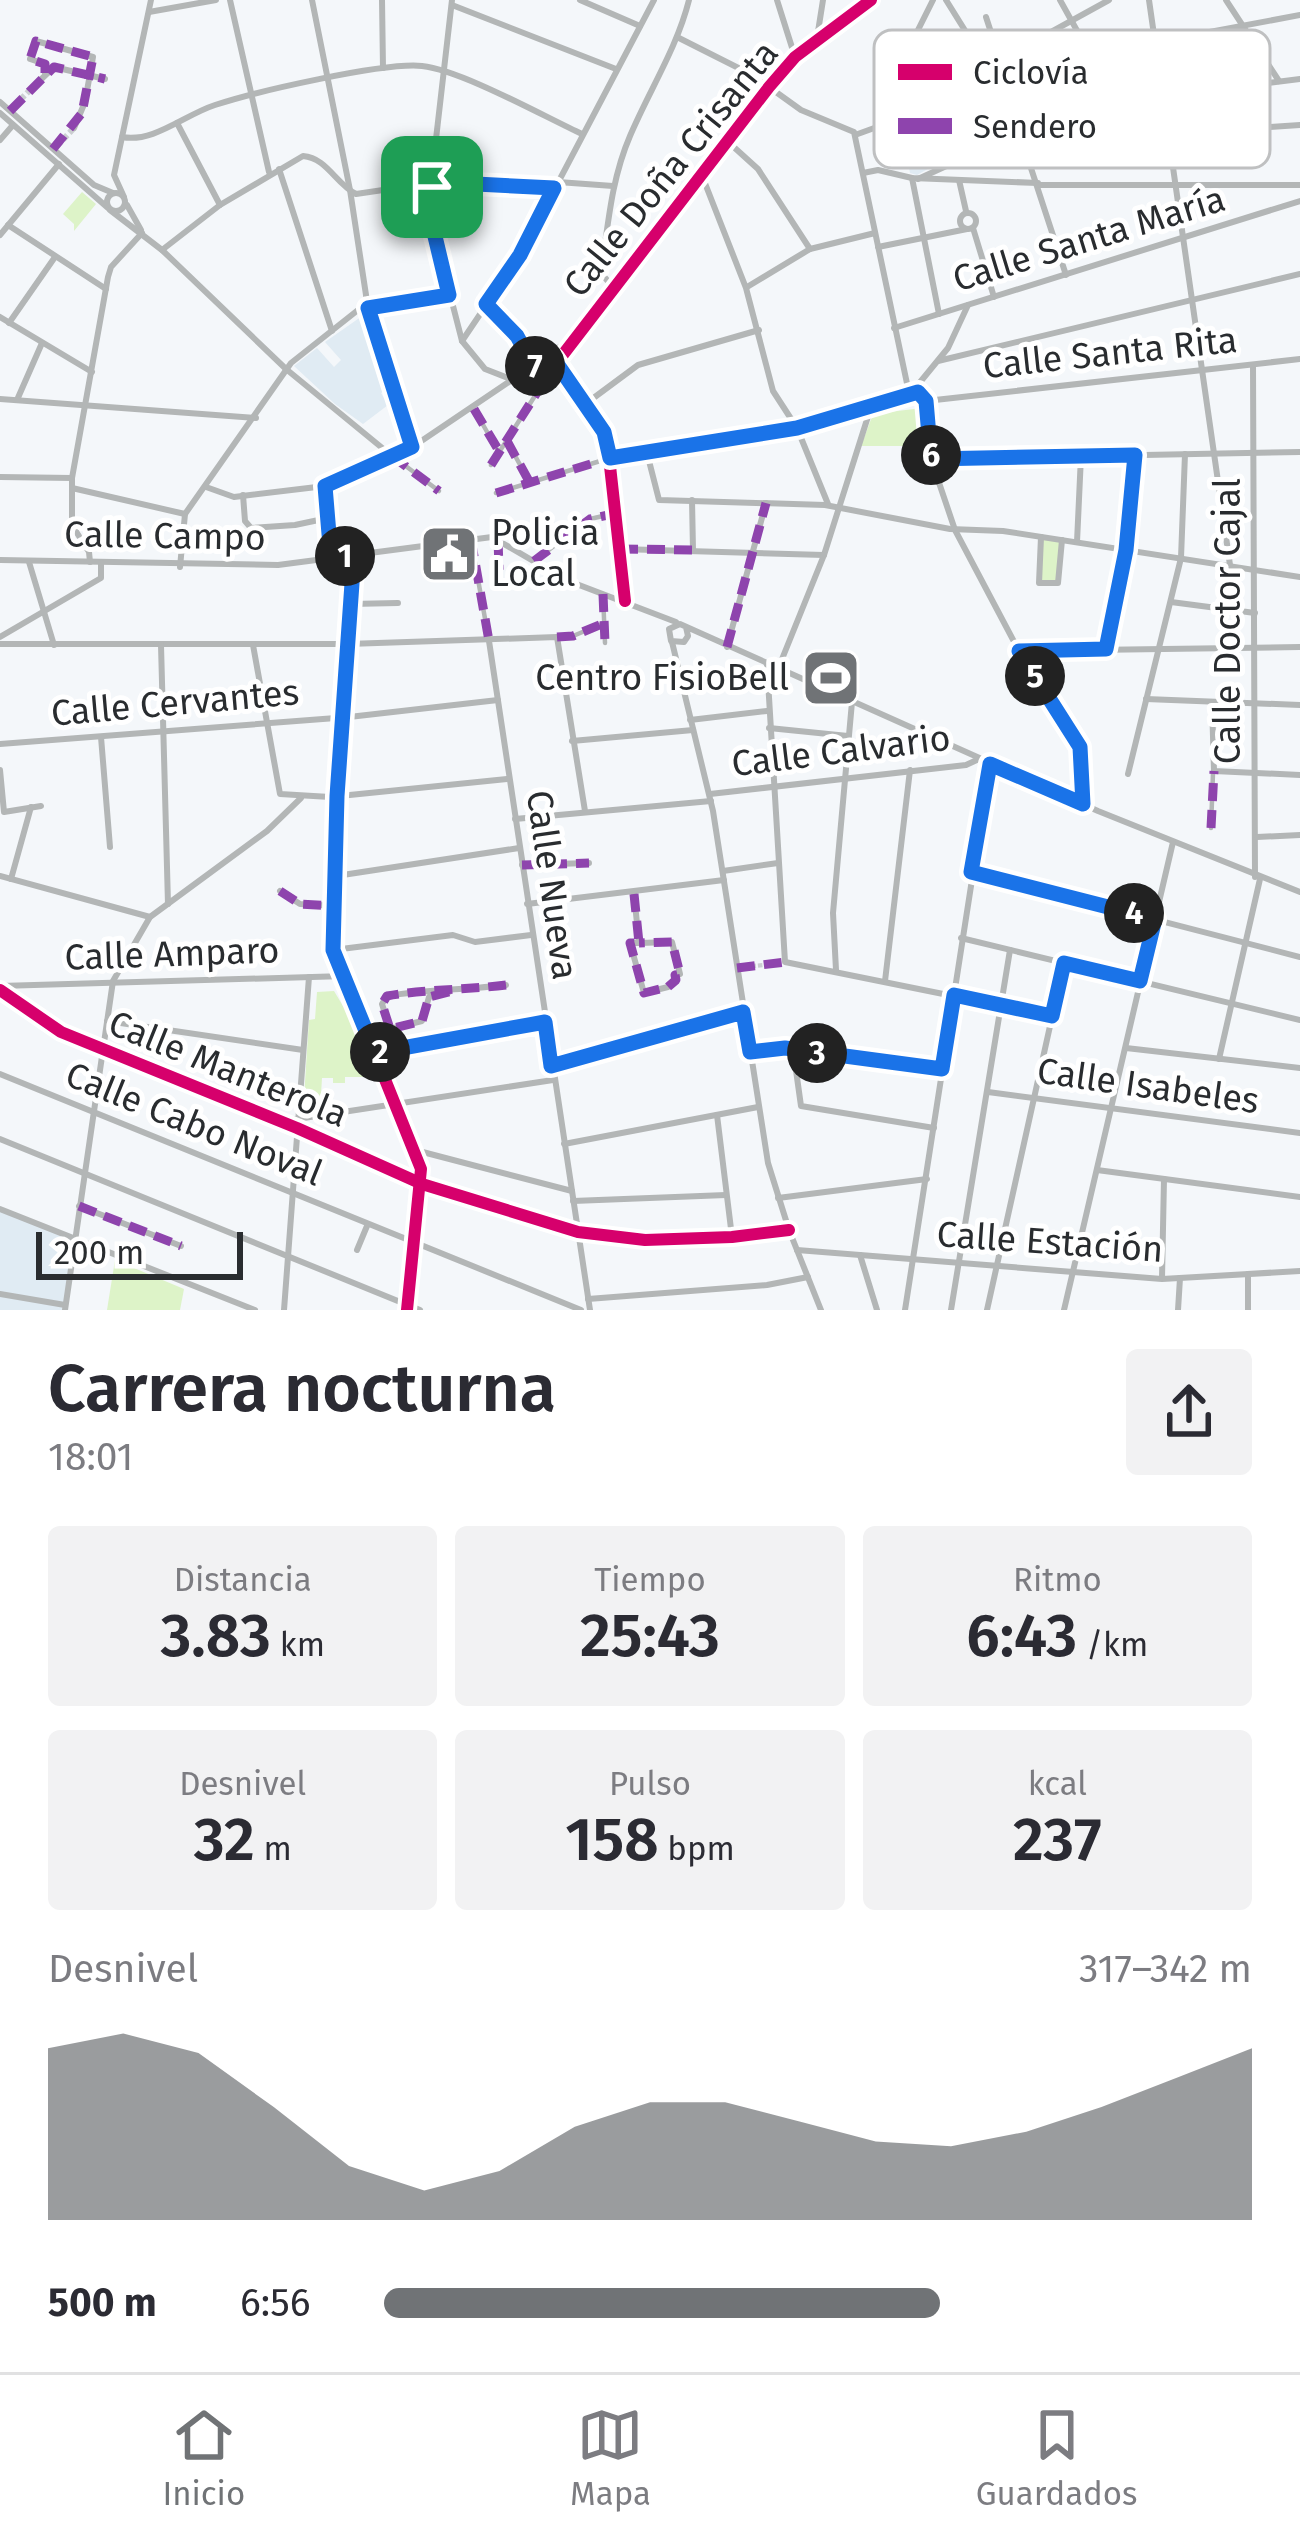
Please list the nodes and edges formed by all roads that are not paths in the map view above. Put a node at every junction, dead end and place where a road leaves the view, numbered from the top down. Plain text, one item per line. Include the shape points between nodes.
1 (151, 0) edge
2 (216, 0) edge
3 (230, 0) edge
4 (312, 0) edge
5 (382, 0) edge
6 (580, 0) edge
7 (654, 0) edge
8 (689, 0) edge
9 (777, 0) edge
10 (823, 0) edge
11 (871, 0) edge
12 (933, 0) edge
13 (946, 0) edge
14 (1060, 0) edge
15 (1108, 0) edge
16 (1149, 0) edge
17 (1226, 0) edge
18 (452, 3) edge
19 (148, 12) junction
20 (1300, 15) edge
21 (986, 17) dead end
22 (1072, 20) junction
23 (640, 26) junction
24 (1241, 26) junction
25 (918, 30) edge
26 (966, 30) edge
27 (990, 30) edge
28 (1054, 30) edge
29 (1077, 30) edge
30 (1153, 30) edge
31 (1220, 30) edge
32 (1244, 30) edge
33 (677, 37) junction
34 (816, 41) junction
35 (795, 57) junction
36 (1270, 68) edge
37 (617, 69) junction
38 (383, 70) junction
39 (45, 73) junction
40 (445, 74) junction
41 (89, 77) junction
42 (105, 79) dead end
43 (1300, 79) edge
44 (329, 80) junction
45 (1279, 81) junction
46 (1270, 82) edge
47 (770, 86) junction
48 (31, 88) tunnel mouth
49 (251, 96) junction
50 (0, 102) edge
51 (0, 113) edge
52 (177, 122) junction
53 (13, 124) junction
54 (1300, 125) edge
55 (1270, 127) edge
56 (74, 128) tunnel mouth
57 (874, 128) edge
58 (582, 134) junction
59 (855, 134) junction
60 (122, 137) junction
61 (0, 140) edge
62 (726, 140) junction
63 (59, 164) junction
64 (278, 167) junction
65 (937, 168) edge
66 (1033, 168) edge
67 (1171, 168) edge
68 (270, 172) junction
69 (701, 173) junction
70 (863, 173) junction
71 (114, 175) junction
72 (915, 178) junction
73 (959, 180) junction
74 (1173, 182) junction
75 (432, 183) junction
76 (1038, 184) junction
77 (1300, 184) edge
78 (556, 185) junction
79 (613, 186) junction
80 (101, 190) junction
81 (350, 190) junction
82 (113, 194) junction
83 (124, 199) junction
84 (220, 205) junction
85 (1299, 205) edge
86 (109, 209) junction
87 (8, 225) junction
88 (970, 228) junction
89 (875, 232) junction
90 (142, 233) junction
91 (0, 235) edge
92 (924, 238) junction
93 (1182, 239) junction
94 (878, 247) junction
95 (810, 249) junction
96 (162, 250) junction
97 (56, 256) junction
98 (1066, 274) junction
99 (1300, 274) edge
100 (611, 286) junction
101 (746, 288) junction
102 (106, 289) junction
103 (449, 295) junction
104 (994, 297) junction
105 (1192, 301) junction
106 (486, 304) junction
107 (968, 305) junction
108 (368, 308) junction
109 (939, 314) junction
110 (0, 317) edge
111 (9, 323) junction
112 (894, 328) junction
113 (759, 330) junction
114 (332, 331) junction
115 (578, 335) junction
116 (462, 341) junction
117 (42, 343) junction
118 (1300, 359) edge
119 (938, 361) junction
120 (540, 362) junction
121 (1253, 365) junction
122 (554, 367) junction
123 (286, 369) junction
124 (1201, 370) junction
125 (92, 372) junction
126 (513, 380) junction
127 (911, 392) junction
128 (0, 399) edge
129 (17, 400) junction
130 (926, 401) junction
131 (85, 405) junction
132 (584, 405) junction
133 (871, 407) junction
134 (475, 409) junction
135 (256, 418) junction
136 (797, 428) junction
137 (506, 441) junction
138 (412, 447) junction
139 (499, 451) junction
140 (647, 452) junction
141 (1300, 452) edge
142 (1254, 453) junction
143 (1185, 454) junction
144 (1214, 454) junction
145 (1135, 455) junction
146 (392, 456) junction
147 (1081, 456) junction
148 (610, 458) junction
149 (931, 459) junction
150 (491, 465) dead end
151 (0, 477) edge
152 (72, 478) junction
153 (530, 483) junction
154 (325, 486) junction
155 (206, 487) junction
156 (72, 488) junction
157 (439, 491) dead end
158 (496, 494) dead end
159 (243, 495) junction
160 (692, 500) junction
161 (766, 503) junction
162 (834, 507) junction
163 (617, 513) junction
164 (185, 514) junction
165 (328, 518) junction
166 (955, 530) junction
167 (1041, 537) junction
168 (498, 538) junction
169 (471, 539) junction
170 (1062, 540) junction
171 (1077, 542) junction
172 (620, 549) junction
173 (693, 550) junction
174 (1126, 550) junction
175 (754, 552) junction
176 (354, 555) junction
177 (824, 555) junction
178 (331, 558) junction
179 (1181, 558) junction
180 (0, 560) edge
181 (534, 561) junction
182 (29, 562) junction
183 (90, 562) junction
184 (101, 563) junction
185 (180, 566) junction
186 (1230, 566) junction
187 (1255, 569) junction
188 (499, 570) dead end
189 (1300, 577) edge
190 (603, 595) junction
191 (625, 601) junction
192 (1171, 602) junction
193 (398, 603) dead end
194 (350, 604) junction
195 (44, 609) junction
196 (650, 612) junction
197 (1256, 613) junction
198 (604, 622) junction
199 (683, 626) junction
200 (557, 637) junction
201 (670, 638) junction
202 (0, 641) edge
203 (488, 641) junction
204 (605, 643) dead end
205 (348, 644) junction
206 (54, 645) junction
207 (161, 645) junction
208 (254, 645) junction
209 (727, 647) junction
210 (1255, 647) junction
211 (1300, 647) edge
212 (1158, 648) junction
213 (1106, 649) junction
214 (1019, 651) junction
215 (766, 664) junction
216 (778, 669) junction
217 (1146, 699) junction
218 (498, 700) junction
219 (852, 702) junction
220 (1213, 702) junction
221 (1256, 704) junction
222 (1300, 705) edge
223 (767, 711) junction
224 (343, 717) junction
225 (269, 721) junction
226 (692, 725) junction
227 (769, 728) junction
228 (163, 731) junction
229 (101, 736) junction
230 (848, 736) junction
231 (572, 741) junction
232 (0, 744) edge
233 (980, 759) junction
234 (990, 764) junction
235 (0, 770) edge
236 (910, 770) junction
237 (1214, 771) junction
238 (1128, 773) dead end
239 (1256, 773) junction
240 (1300, 775) edge
241 (844, 777) junction
242 (509, 779) junction
243 (774, 784) junction
244 (280, 794) junction
245 (337, 796) junction
246 (302, 798) junction
247 (710, 798) junction
248 (1083, 804) junction
249 (41, 806) dead end
250 (31, 807) junction
251 (585, 811) junction
252 (283, 815) junction
253 (515, 819) junction
254 (1211, 828) dead end
255 (1300, 835) edge
256 (1257, 837) junction
257 (1173, 842) junction
258 (110, 847) dead end
259 (519, 848) junction
260 (589, 863) dead end
261 (778, 863) junction
262 (522, 865) junction
263 (971, 872) junction
264 (723, 875) junction
265 (0, 876) edge
266 (336, 876) junction
267 (1258, 878) junction
268 (11, 879) junction
269 (280, 891) dead end
270 (1300, 892) edge
271 (634, 894) junction
272 (168, 904) junction
273 (527, 904) junction
274 (335, 906) junction
275 (150, 917) junction
276 (1155, 919) junction
277 (532, 935) junction
278 (961, 938) junction
279 (1245, 942) junction
280 (639, 943) junction
281 (333, 950) junction
282 (1010, 950) junction
283 (1300, 957) edge
284 (785, 962) junction
285 (1064, 963) junction
286 (772, 964) tunnel mouth
287 (836, 970) junction
288 (345, 976) junction
289 (309, 977) junction
290 (113, 981) junction
291 (885, 981) junction
292 (1140, 981) junction
293 (506, 985) dead end
294 (2, 992) edge
295 (449, 992) junction
296 (954, 995) junction
297 (1231, 1004) junction
298 (1002, 1006) junction
299 (743, 1012) junction
300 (1052, 1016) junction
301 (1300, 1020) edge
302 (107, 1021) junction
303 (545, 1022) junction
304 (390, 1029) junction
305 (1126, 1048) junction
306 (396, 1049) junction
307 (793, 1049) junction
308 (103, 1050) junction
309 (303, 1050) junction
310 (750, 1052) junction
311 (375, 1053) junction
312 (1219, 1058) junction
313 (551, 1066) junction
314 (1300, 1068) edge
315 (942, 1069) junction
316 (0, 1074) edge
317 (554, 1080) junction
318 (988, 1092) junction
319 (1035, 1098) junction
320 (396, 1105) junction
321 (758, 1107) junction
322 (1111, 1109) junction
323 (94, 1112) junction
324 (717, 1115) junction
325 (297, 1123) junction
326 (934, 1128) junction
327 (1300, 1133) edge
328 (0, 1139) edge
329 (565, 1144) junction
330 (415, 1150) junction
331 (1097, 1170) junction
332 (84, 1173) junction
333 (927, 1179) junction
334 (1164, 1179) junction
335 (422, 1184) junction
336 (292, 1193) junction
337 (726, 1195) junction
338 (572, 1196) junction
339 (1300, 1197) edge
340 (778, 1198) junction
341 (79, 1205) junction
342 (0, 1209) edge
343 (368, 1225) junction
344 (789, 1230) junction
345 (578, 1232) junction
346 (732, 1237) junction
347 (75, 1239) junction
348 (415, 1244) junction
349 (181, 1246) dead end
350 (357, 1250) dead end
351 (797, 1250) junction
352 (287, 1254) junction
353 (860, 1255) junction
354 (914, 1260) junction
355 (959, 1264) junction
356 (997, 1268) junction
357 (1300, 1270) edge
358 (1072, 1274) junction
359 (1248, 1274) junction
360 (808, 1277) junction
361 (1180, 1278) junction
362 (1162, 1279) junction
363 (0, 1294) edge
364 (589, 1299) junction
365 (65, 1308) edge
366 (408, 1308) edge
367 (255, 1310) edge
368 (284, 1310) edge
369 (420, 1310) edge
370 (586, 1310) edge
371 (821, 1310) edge
372 (878, 1310) edge
373 (905, 1310) edge
374 (951, 1310) edge
375 (987, 1310) edge
376 (1064, 1310) edge
377 (1178, 1310) edge
378 (1248, 1310) edge

1 - 19 street
2 - 19 street
3 - 49 street
4 - 44 street
5 - 38 street
6 - 23 street
7 - 23 street
8 - 33 street
9 - 35 street
10 - 34 street
11 - 34 street, Calle Doña Crisanta
12 - 25 street
13 - 26 street
14 - 22 street
15 - 22 street
16 - 30 street
17 - 24 street
18 - 37 street
18 - 40 street
19 - 60 street
20 - 24 street
21 - 27 street
22 - 28 street
22 - 29 street
23 - 37 street
24 - 31 street
24 - 32 street
33 - 47 street
33 - 79 street
34 - 35 street, Calle Doña Crisanta
35 - 47 street, Calle Doña Crisanta
36 - 45 street
37 - 58 street
38 - 40 street via 422,66
38 - 44 street
39 - 41 street via 54,67
39 - 41 street via 45,64 30,59 36,41 93,57
39 - 48 street
40 - 58 street
40 - 75 street
41 - 42 street
41 - 56 street
43 - 45 street
44 - 49 street
44 - 81 street
45 - 46 street
47 - 59 street
47 - 62 street, Calle Doña Crisanta
49 - 52 street
49 - 68 street
50 - 80 street
51 - 53 street
52 - 60 street via 137,140
52 - 84 street
53 - 61 street
53 - 63 street
54 - 55 street
57 - 59 street
58 - 78 street
59 - 70 street
60 - 71 street
62 - 69 street, Calle Doña Crisanta
62 - 95 street via 758,169
63 - 86 street
63 - 87 street
64 - 68 street
64 - 81 street via 316,158
64 - 114 street
65 - 72 street
66 - 76 street
67 - 74 street
68 - 84 street
69 - 100 street, Calle Doña Crisanta
69 - 101 street
70 - 72 street
70 - 89 street
71 - 80 street
71 - 83 street
72 - 73 street
72 - 92 street
73 - 76 street
73 - 88 street via 966,212 960,220
74 - 76 street
74 - 77 street
74 - 93 street
75 - 78 street
75 - 81 street
75 - 103 street
76 - 98 street
78 - 79 street
78 - 106 street
79 - 100 street via 601,273
80 - 82 street
81 - 108 street
82 - 83 street
82 - 86 street
83 - 86 street via 121,211
83 - 90 street
84 - 96 street
85 - 93 street, Calle Santa María
86 - 90 street
87 - 91 street
87 - 97 street
88 - 92 street
88 - 104 street
89 - 94 street
89 - 95 street
90 - 96 street
90 - 102 street via 111,267
92 - 94 street
92 - 109 street
93 - 98 street, Calle Santa María
93 - 105 street
94 - 112 street
95 - 101 street
96 - 123 street
97 - 102 street
97 - 111 street
98 - 104 street, Calle Santa María
99 - 105 street
100 - 115 street, Calle Doña Crisanta
101 - 113 street
102 - 125 street
103 - 108 street
103 - 116 street
104 - 107 street, Calle Santa María
105 - 119 street
105 - 124 street
106 - 116 street
106 - 120 street
107 - 109 street, Calle Santa María
107 - 119 street
108 - 114 street
108 - 138 street
109 - 112 street, Calle Santa María
110 - 111 street
111 - 117 street
112 - 127 street
113 - 132 street via 638,364
113 - 136 street via 773,391
114 - 123 street
115 - 120 street, Calle Doña Crisanta
115 - 122 street, Calle Doña Crisanta
116 - 126 street via 485,369
117 - 125 street
117 - 129 street
118 - 121 street, Calle Santa Rita
119 - 127 street
120 - 122 street via 553,358
120 - 126 street, Calle Doña Crisanta
121 - 124 street, Calle Santa Rita
121 - 142 street, Calle Doctor Cajal
122 - 132 street
122 - 137 street, Calle Doña Crisanta
123 - 135 street
123 - 146 street
124 - 130 street, Calle Santa Rita
124 - 144 street
125 - 131 street
126 - 134 street, Calle Doña Crisanta
127 - 130 street
127 - 133 street
128 - 129 street
129 - 131 street
130 - 149 street
131 - 135 street
131 - 152 street
132 - 148 street via 604,432
133 - 136 street
133 - 162 street
134 - 138 street, Calle Doña Crisanta
134 - 139 street
135 - 155 street
136 - 140 street
136 - 162 street
137 - 139 street, Calle Doña Crisanta
137 - 153 street
138 - 146 street, Calle Doña Crisanta
139 - 150 street, Calle Doña Crisanta
140 - 148 street
140 - 160 street via 659,500
141 - 142 street
142 - 144 street
142 - 187 street, Calle Doctor Cajal
143 - 144 street
143 - 145 street
143 - 179 street
144 - 186 street
145 - 147 street
145 - 174 street
146 - 154 street, Calle Doña Crisanta
146 - 157 street
147 - 149 street
147 - 171 street
148 - 153 street
148 - 163 street
149 - 166 street
151 - 152 street
152 - 156 street
153 - 158 street
154 - 159 street, Calle Doña Crisanta
154 - 165 street
155 - 159 street
155 - 164 street
156 - 164 street
156 - 183 street via 72,524
159 - 165 street via 251,528
160 - 161 street
160 - 173 street
161 - 162 street
161 - 175 street
162 - 166 street
162 - 177 street
163 - 172 street
163 - 181 street via 590,519
164 - 185 street
165 - 178 street
166 - 167 street
166 - 214 street
167 - 170 street
167 - 170 street via 1039,583 1058,583
168 - 169 street, Calle Campo
168 - 181 street
168 - 188 street
169 - 176 street, Calle Campo
169 - 203 street, Calle Nueva
170 - 171 street
171 - 174 street
172 - 173 street
172 - 191 street
173 - 175 street
174 - 179 street
174 - 213 street
175 - 177 street
175 - 209 street
176 - 178 street, Calle Campo
176 - 194 street
177 - 216 street
178 - 185 street, Calle Campo
179 - 186 street
179 - 192 street
180 - 182 street, Calle Campo
181 - 190 street
182 - 183 street, Calle Campo
182 - 195 street
183 - 184 street, Calle Campo
184 - 185 street, Calle Campo
184 - 195 street via 101,578
186 - 187 street
187 - 189 street
187 - 197 street, Calle Doctor Cajal
190 - 191 street
190 - 198 street
191 - 196 street
192 - 197 street
192 - 212 street
193 - 194 street
194 - 205 street
195 - 202 street
195 - 206 street
196 - 199 street
196 - 201 street
197 - 210 street, Calle Doctor Cajal
198 - 200 street
198 - 204 street
199 - 201 street via 671,626
199 - 201 street via 684,642
199 - 209 street
200 - 203 street
200 - 231 street
201 - 226 street
202 - 206 street
203 - 205 street
203 - 218 street, Calle Nueva
205 - 208 street
205 - 224 street
206 - 207 street
207 - 208 street
207 - 228 street
208 - 225 street
209 - 215 street
210 - 211 street
210 - 212 street
210 - 221 street, Calle Doctor Cajal
212 - 213 street
212 - 217 street
213 - 214 street
214 - 248 street via 1080,747
215 - 216 street
215 - 223 street
216 - 219 street
217 - 220 street
217 - 238 street
218 - 224 street, Calle Cervantes
218 - 242 street, Calle Nueva
219 - 230 street
219 - 233 street
220 - 221 street
220 - 237 street
221 - 222 street
221 - 239 street, Calle Doctor Cajal
223 - 226 street
223 - 227 street
224 - 225 street, Calle Cervantes
224 - 245 street
225 - 228 street, Calle Cervantes
225 - 244 street
226 - 231 street
226 - 247 street
227 - 230 street
227 - 243 street
228 - 229 street, Calle Cervantes
228 - 272 street
229 - 232 street, Calle Cervantes
229 - 258 street
230 - 241 street
231 - 251 street
233 - 234 street
233 - 236 street, Calle Calvario
234 - 248 street
234 - 263 street
235 - 250 street via 4,812
236 - 241 street, Calle Calvario
236 - 291 street
237 - 239 street
237 - 254 street
239 - 240 street
239 - 256 street, Calle Doctor Cajal
241 - 243 street, Calle Calvario
241 - 287 street
242 - 245 street
242 - 253 street, Calle Nueva
243 - 247 street, Calle Calvario
243 - 261 street
244 - 246 street
244 - 252 street
245 - 246 street
245 - 266 street
246 - 252 street
247 - 251 street, Calle Calvario
247 - 264 street
248 - 257 street
249 - 250 street
250 - 268 street
251 - 253 street, Calle Calvario
252 - 272 street
253 - 259 street, Calle Nueva
255 - 256 street
256 - 267 street, Calle Doctor Cajal
257 - 267 street
257 - 276 street
259 - 262 street, Calle Nueva
259 - 266 street
260 - 262 street
261 - 264 street
261 - 284 street
262 - 273 street, Calle Nueva
263 - 276 street
263 - 278 street
264 - 271 street
264 - 299 street
265 - 268 street
266 - 274 street
267 - 270 street
267 - 279 street, Calle Doctor Cajal
268 - 275 street
269 - 274 street via 300,904
271 - 273 street
271 - 280 street
272 - 275 street
273 - 277 street, Calle Nueva
274 - 281 street
275 - 290 street
276 - 279 street
276 - 292 street
277 - 281 street
277 - 303 street, Calle Nueva
278 - 282 street
278 - 296 street
279 - 283 street
279 - 297 street, Calle Doctor Cajal
280 - 280 street via 668,940 675,947 680,974 668,987 644,993 629,944
281 - 288 street
282 - 285 street
282 - 298 street
284 - 286 street
284 - 287 street
285 - 292 street
285 - 300 street
287 - 291 street
288 - 289 street, Calle Amparo
288 - 311 street
289 - 290 street, Calle Amparo
289 - 309 street
290 - 294 street, Calle Amparo
290 - 302 street
291 - 296 street
292 - 297 street
292 - 305 street
293 - 295 street
294 - 308 street, Calle Manterola
295 - 304 street via 429,997 422,1021
295 - 304 street via 383,998
296 - 298 street
296 - 315 street
297 - 301 street
297 - 312 street, Calle Doctor Cajal
298 - 300 street
298 - 318 street
299 - 310 street
299 - 313 street
300 - 319 street
302 - 308 street
302 - 309 street
303 - 306 street
303 - 313 street, Calle Nueva
304 - 306 street
305 - 312 street
305 - 322 street
306 - 311 street
307 - 310 street
307 - 315 street
307 - 326 street via 801,1106
308 - 323 street
308 - 325 street, Calle Manterola
309 - 325 street
310 - 321 street
311 - 320 street
312 - 314 street
313 - 317 street, Calle Nueva
315 - 326 street
316 - 323 street, Calle Cabo Noval
317 - 320 street
317 - 329 street, Calle Nueva
318 - 319 street, Calle Isabeles
318 - 355 street
319 - 322 street, Calle Isabeles
319 - 356 street
320 - 325 street
320 - 330 street
321 - 324 street
321 - 340 street
322 - 327 street, Calle Isabeles
322 - 331 street
323 - 332 street
323 - 336 street, Calle Cabo Noval
324 - 329 street
324 - 337 street
325 - 335 street, Calle Manterola
325 - 336 street
326 - 333 street
328 - 332 street
329 - 338 street, Calle Nueva
330 - 335 street
330 - 338 street
331 - 334 street
331 - 358 street
332 - 341 street
332 - 352 street
333 - 340 street
333 - 354 street
334 - 339 street
334 - 362 street
335 - 345 street, Calle Manterola
335 - 348 street
336 - 343 street, Calle Cabo Noval
336 - 352 street
337 - 338 street
337 - 346 street
338 - 345 street, Calle Nueva
340 - 344 street
341 - 347 street
341 - 349 street
342 - 347 street
343 - 348 street, Calle Cabo Noval
343 - 350 street
344 - 346 street, Calle Manterola
344 - 351 street
345 - 346 street, Calle Manterola
345 - 364 street, Calle Nueva
347 - 365 street
347 - 367 street
348 - 366 street
348 - 370 street, Calle Cabo Noval
351 - 353 street, Calle Estación
351 - 360 street
352 - 366 street
352 - 368 street
353 - 354 street, Calle Estación
353 - 372 street
354 - 355 street, Calle Estación
354 - 373 street
355 - 356 street, Calle Estación
355 - 374 street
356 - 358 street, Calle Estación
356 - 375 street
357 - 359 street, Calle Estación
358 - 362 street, Calle Estación
358 - 376 street
359 - 361 street, Calle Estación
359 - 378 street
360 - 364 street
360 - 371 street
361 - 362 street, Calle Estación
361 - 377 street
363 - 365 street
364 - 370 street, Calle Nueva
366 - 369 street

